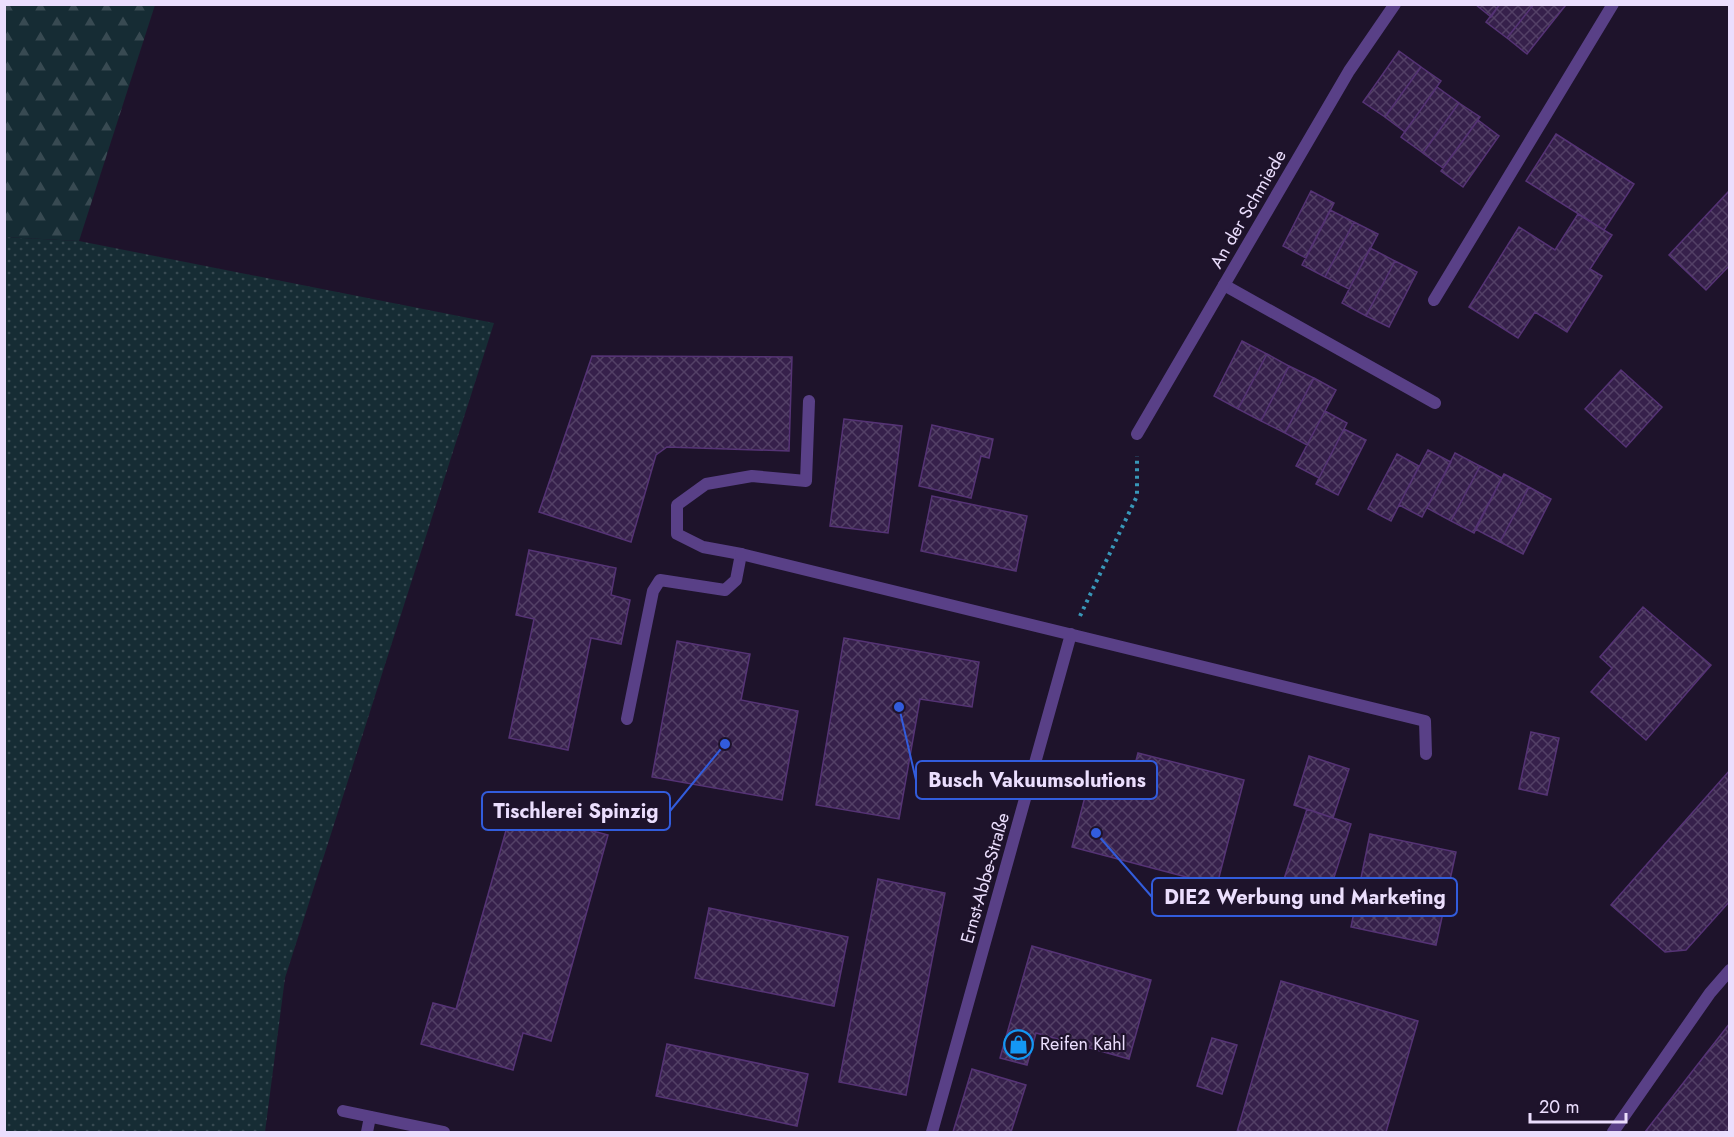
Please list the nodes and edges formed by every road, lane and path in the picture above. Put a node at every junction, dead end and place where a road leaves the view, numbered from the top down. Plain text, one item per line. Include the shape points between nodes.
1 (1395, 4) edge
2 (1613, 4) edge
3 (1224, 285) junction
4 (1434, 300) dead end
5 (809, 401) dead end
6 (1435, 403) dead end
7 (1137, 434) joint
8 (741, 554) junction
9 (1071, 634) junction
10 (627, 718) dead end
11 (1426, 754) dead end
12 (1730, 970) edge
13 (343, 1111) dead end
14 (370, 1117) junction
15 (367, 1132) edge
16 (444, 1132) edge
17 (932, 1132) edge
18 (1613, 1132) edge

1 - 3 street, An der Schmiede via 1349,71
2 - 4 street
3 - 6 street
3 - 7 street, An der Schmiede
5 - 8 street via 806,481 752,476 706,484 677,505 677,534 702,547
7 - 9 path via 1137,496
8 - 9 street
8 - 10 street via 736,580 725,590 660,580 656,585
9 - 11 street via 1425,721
9 - 17 street, Ernst-Abbe-Straße
12 - 18 street
13 - 14 street
14 - 15 street
14 - 16 street

